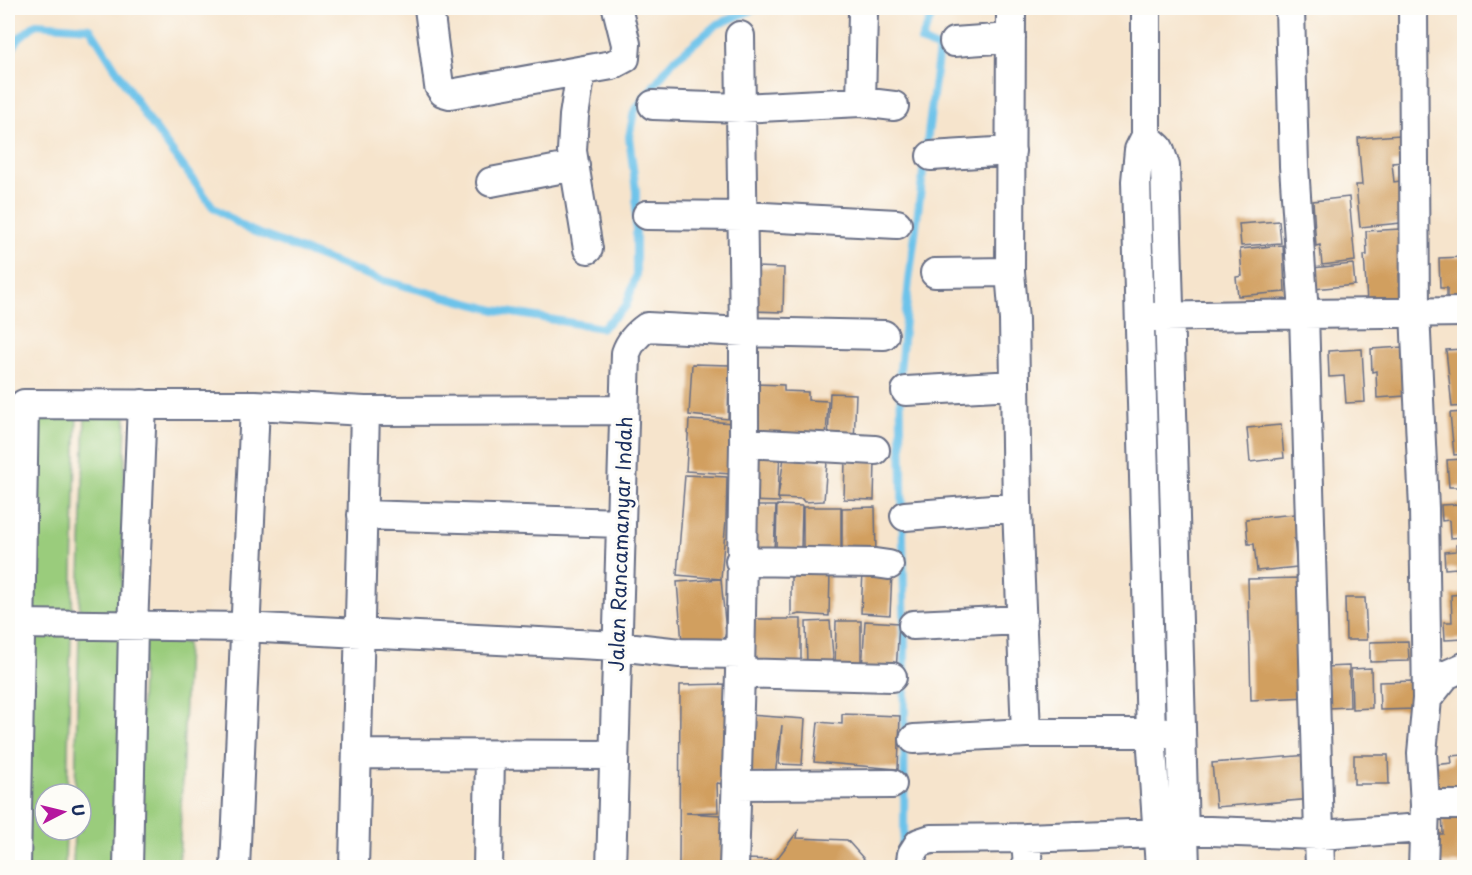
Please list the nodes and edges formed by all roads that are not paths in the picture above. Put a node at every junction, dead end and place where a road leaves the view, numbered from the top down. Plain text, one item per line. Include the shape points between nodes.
1 (429, 8) edge
2 (617, 8) edge
3 (1011, 8) edge
4 (1146, 8) edge
5 (1290, 8) edge
6 (1413, 8) edge
7 (863, 12) dead end
8 (740, 36) dead end
9 (1011, 38) junction
10 (954, 42) dead end
11 (581, 71) junction
12 (861, 102) junction
13 (653, 105) dead end
14 (894, 106) dead end
15 (741, 108) junction
16 (1146, 136) junction
17 (1011, 151) junction
18 (931, 156) dead end
19 (575, 165) junction
20 (490, 182) dead end
21 (647, 215) dead end
22 (743, 216) junction
23 (897, 224) dead end
24 (588, 249) dead end
25 (1010, 272) junction
26 (935, 273) dead end
27 (1415, 312) junction
28 (1464, 312) edge
29 (1304, 314) junction
30 (1170, 316) junction
31 (1139, 318) junction
32 (744, 332) junction
33 (884, 335) dead end
34 (1015, 386) junction
35 (906, 391) dead end
36 (142, 404) junction
37 (255, 405) junction
38 (624, 410) junction
39 (365, 411) junction
40 (744, 443) junction
41 (875, 450) dead end
42 (1017, 507) junction
43 (362, 515) junction
44 (905, 516) dead end
45 (621, 523) junction
46 (740, 561) junction
47 (889, 566) dead end
48 (1022, 620) junction
49 (19, 624) junction
50 (914, 625) dead end
51 (133, 627) junction
52 (244, 627) junction
53 (359, 632) junction
54 (617, 646) junction
55 (740, 663) junction
56 (1464, 667) edge
57 (892, 677) dead end
58 (1427, 699) junction
59 (1026, 733) junction
60 (1182, 733) junction
61 (1151, 734) junction
62 (914, 739) dead end
63 (357, 754) junction
64 (490, 755) junction
65 (614, 755) junction
66 (892, 784) dead end
67 (736, 785) junction
68 (1464, 805) edge
69 (1424, 816) junction
70 (1170, 832) junction
71 (1319, 836) junction
72 (1026, 838) junction
73 (16, 867) edge
74 (128, 867) edge
75 (235, 867) edge
76 (354, 867) edge
77 (488, 867) edge
78 (612, 867) edge
79 (734, 867) edge
80 (910, 867) edge
81 (1028, 867) edge
82 (1160, 867) edge
83 (1185, 867) edge
84 (1320, 867) edge
85 (1423, 867) edge

1 - 11 street via 443,92 450,94
2 - 11 street via 626,44 625,58 612,65
3 - 9 street
4 - 16 street
5 - 29 street via 1294,166
6 - 27 street
7 - 12 street
8 - 15 street
9 - 10 street
9 - 17 street
11 - 19 street via 573,127
12 - 14 street
12 - 15 street
13 - 15 street
15 - 22 street
16 - 30 street via 1159,148 1164,166
16 - 31 street via 1137,164
17 - 18 street
17 - 25 street
19 - 20 street
19 - 24 street
21 - 22 street
22 - 23 street
22 - 32 street
25 - 26 street
25 - 34 street
27 - 28 street
27 - 29 street
27 - 58 street
29 - 30 street
29 - 71 street
30 - 31 street
30 - 60 street
31 - 61 street
32 - 33 street
32 - 38 street, Jalan Rancamanyar Indah via 647,327 631,340 626,352
32 - 40 street
34 - 35 street
34 - 42 street
36 - 37 street
36 - 49 street via 24,404
36 - 51 street
37 - 39 street
37 - 52 street
38 - 39 street
38 - 45 street, Jalan Rancamanyar Indah
39 - 43 street
40 - 41 street
40 - 46 street
42 - 44 street
42 - 48 street
43 - 45 street
43 - 53 street
45 - 54 street, Jalan Rancamanyar Indah
46 - 47 street
46 - 55 street
48 - 50 street
48 - 59 street
49 - 51 street
49 - 73 street
51 - 52 street
51 - 74 street
52 - 53 street
52 - 75 street
53 - 54 street
53 - 63 street
54 - 55 street
54 - 65 street, Jalan Rancamanyar Indah
55 - 57 street
55 - 67 street
56 - 58 street via 1446,675
58 - 69 street via 1422,753
59 - 61 street
59 - 62 street
60 - 61 street
60 - 70 street
61 - 70 street
63 - 64 street
63 - 76 street
64 - 65 street
64 - 77 street
65 - 78 street, Jalan Rancamanyar Indah
66 - 67 street
67 - 79 street
68 - 69 street
69 - 71 street
69 - 85 street
70 - 71 street
70 - 72 street
70 - 82 street
70 - 83 street
71 - 84 street
72 - 80 street via 931,839 919,843
72 - 81 street

